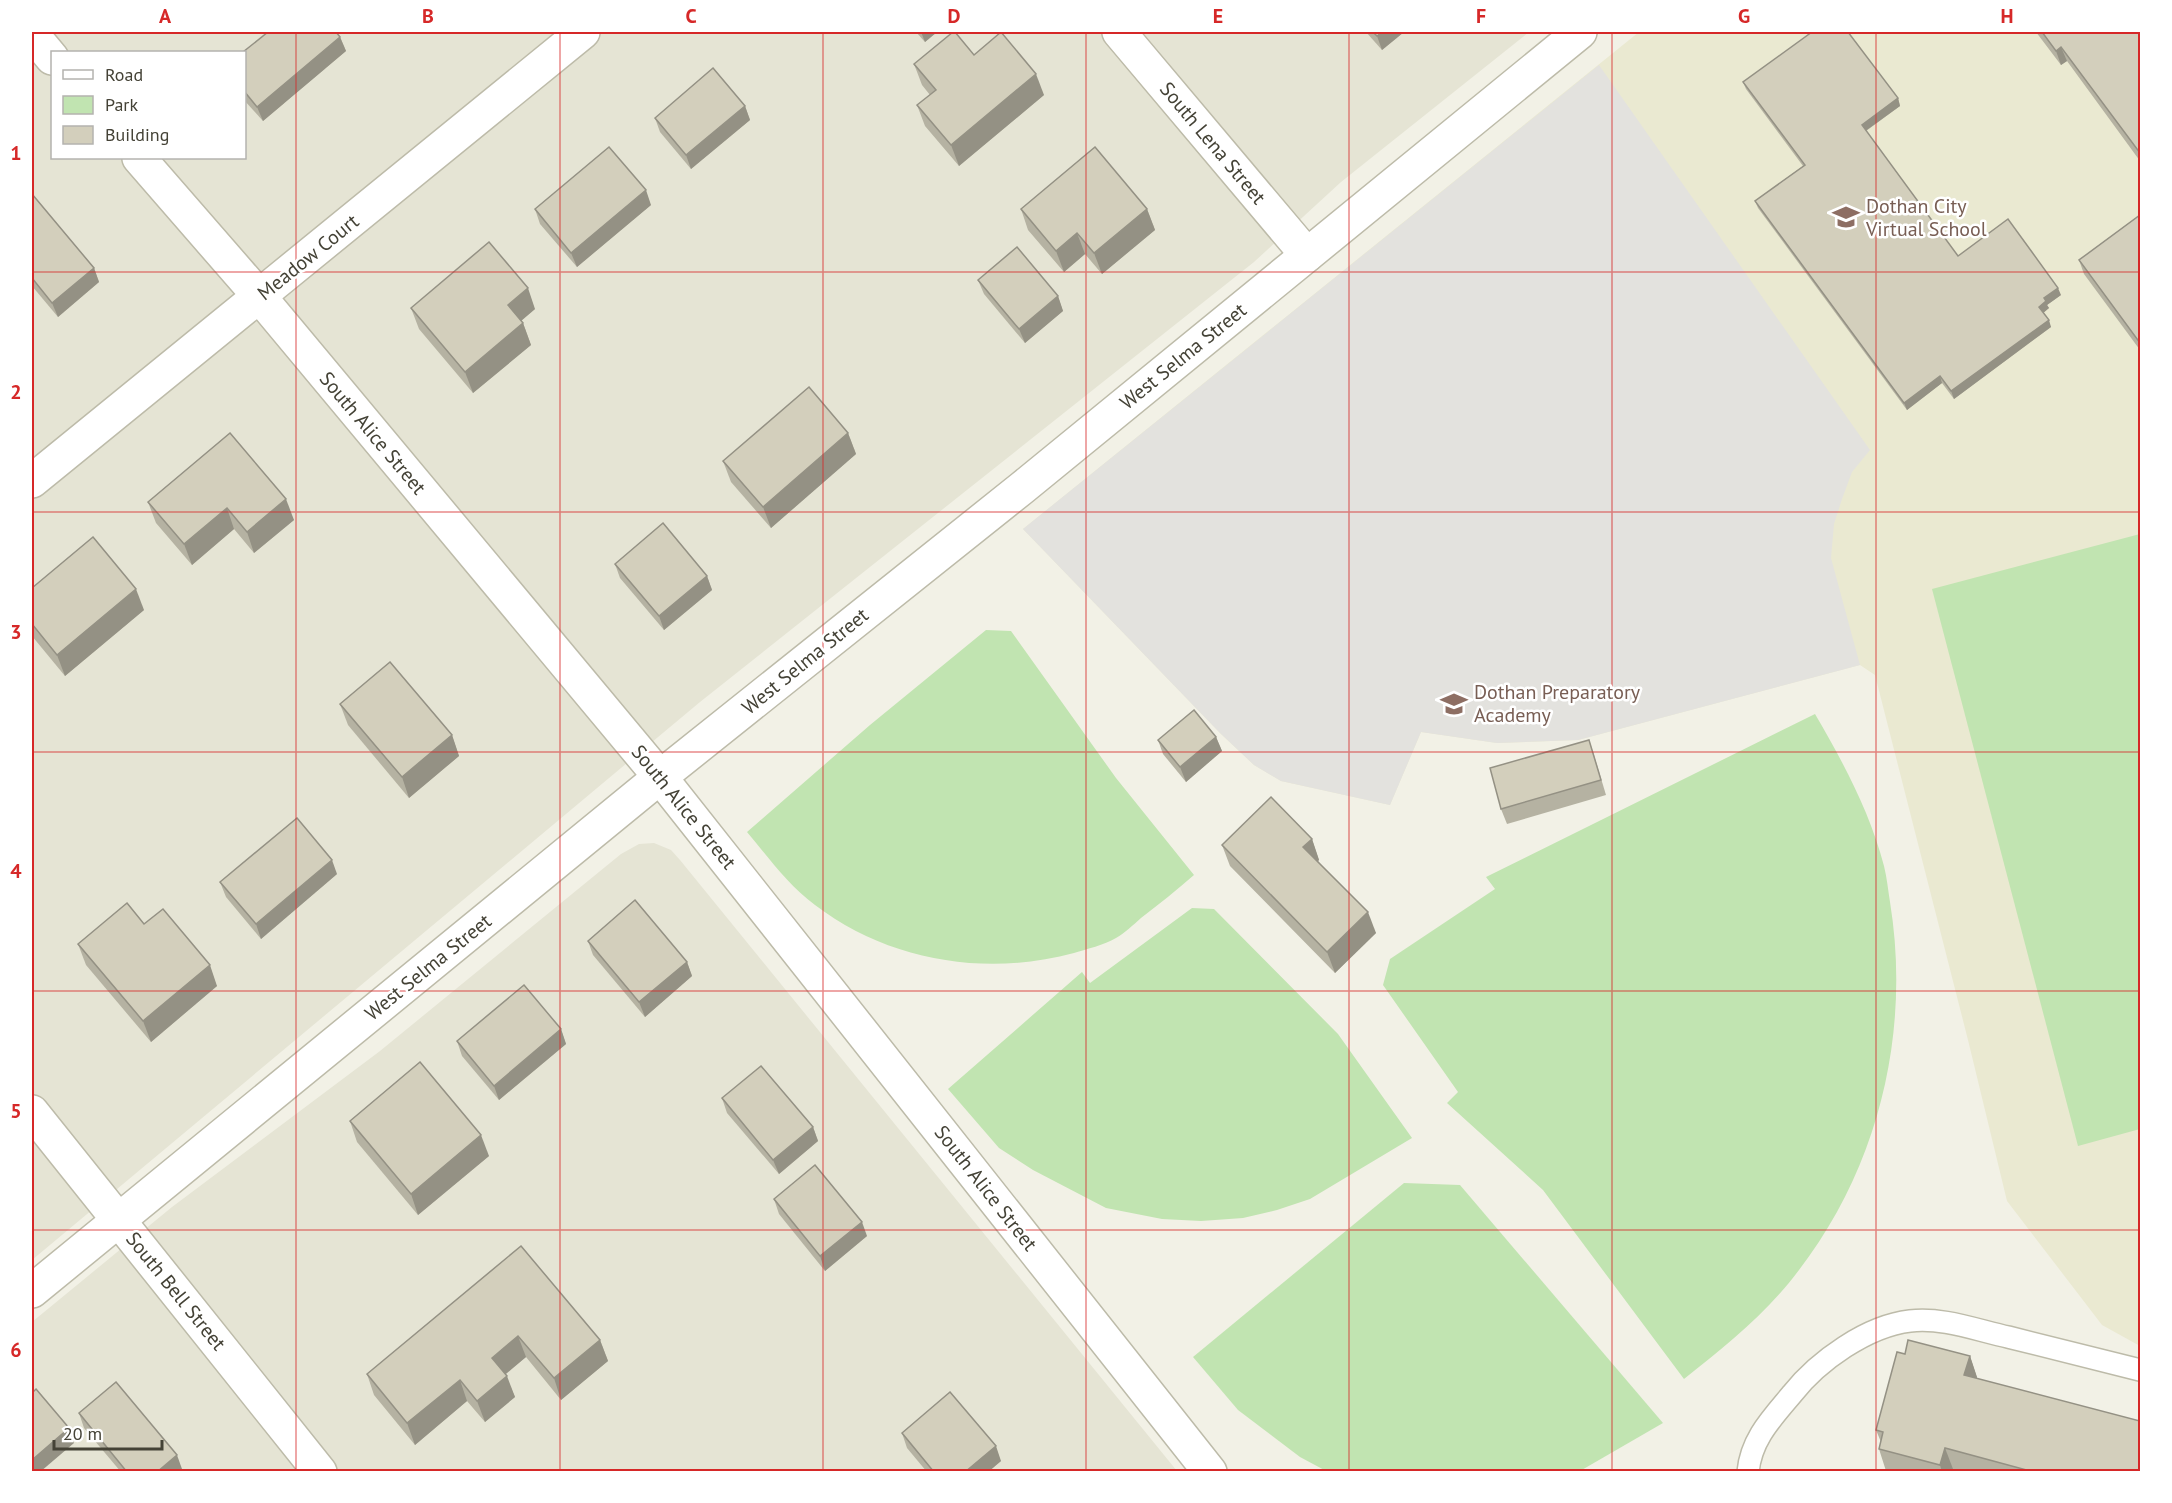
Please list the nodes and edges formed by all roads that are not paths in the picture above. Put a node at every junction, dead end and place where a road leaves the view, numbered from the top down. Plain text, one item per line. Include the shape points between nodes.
1 (583, 32) edge
2 (1119, 32) edge
3 (1580, 32) edge
4 (140, 159) edge
5 (1307, 255) junction
6 (259, 296) junction
7 (32, 481) edge
8 (660, 777) junction
9 (32, 1112) edge
10 (119, 1220) junction
11 (32, 1292) edge
12 (2140, 1370) edge
13 (320, 1472) edge
14 (1210, 1472) edge
15 (1748, 1472) edge

1 - 6 street, Meadow Court
2 - 5 street, South Lena Street
3 - 5 street, West Selma Street
4 - 6 street, South Alice Street
5 - 8 street, West Selma Street
6 - 7 street, Meadow Court
6 - 8 street, South Alice Street
8 - 10 street, West Selma Street
8 - 14 street, South Alice Street
9 - 10 street, South Bell Street
10 - 11 street, West Selma Street
10 - 13 street, South Bell Street
12 - 15 lane via 1964,1326 1933,1320 1908,1321 1864,1336 1803,1380 1760,1433 1749,1458

